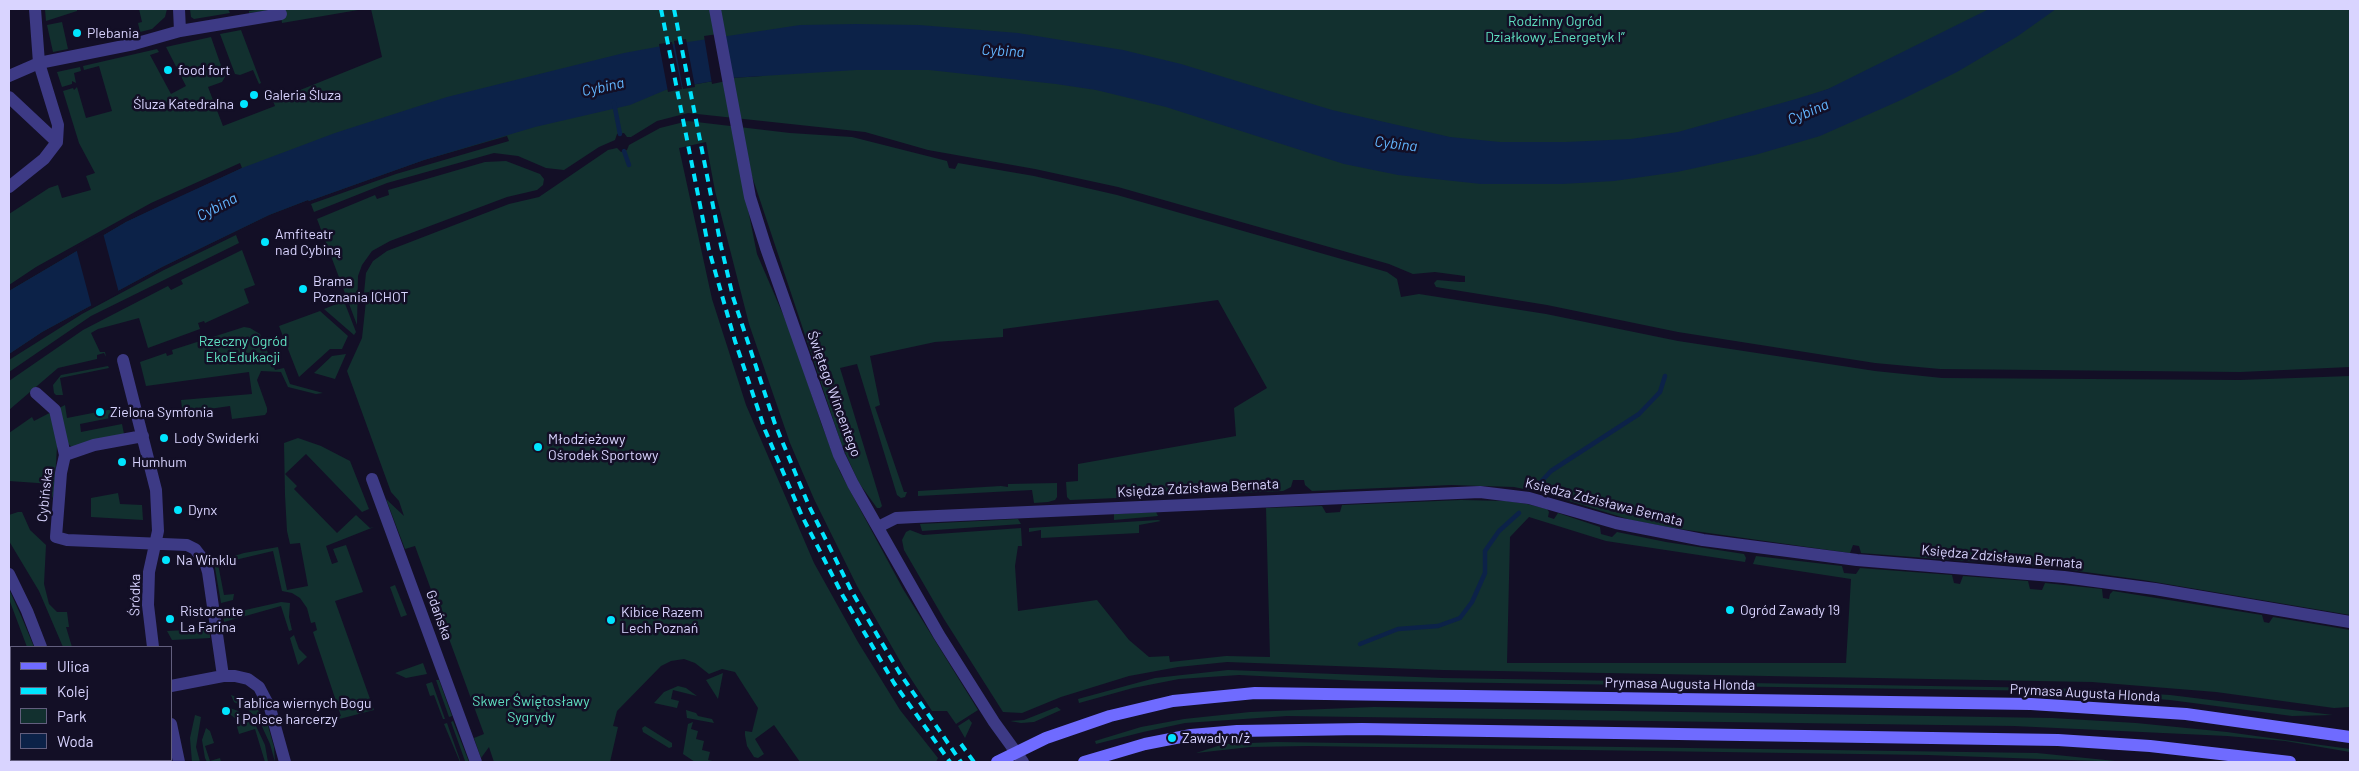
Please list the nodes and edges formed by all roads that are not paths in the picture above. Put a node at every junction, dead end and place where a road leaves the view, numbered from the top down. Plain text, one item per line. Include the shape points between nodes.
1 (35, 9) edge
2 (179, 9) edge
3 (714, 9) edge
4 (280, 14) dead end
5 (180, 31) junction
6 (39, 63) junction
7 (9, 76) edge
8 (9, 97) edge
9 (57, 142) junction
10 (9, 187) edge
11 (123, 360) dead end
12 (36, 393) dead end
13 (142, 436) junction
14 (65, 455) junction
15 (372, 479) dead end
16 (878, 527) junction
17 (156, 544) junction
18 (9, 574) edge
19 (2350, 622) edge
20 (41, 646) edge
21 (153, 646) edge
22 (224, 676) junction
23 (172, 686) edge
24 (172, 729) edge
25 (2350, 737) edge
26 (1020, 757) edge
27 (1087, 761) edge
28 (179, 762) edge
29 (285, 762) edge
30 (476, 762) edge
31 (997, 762) edge
32 (2290, 762) edge

1 - 6 street
2 - 5 street
3 - 16 street, Świętego Wincentego via 749,190 766,248 839,455
4 - 5 street
5 - 6 street
6 - 7 street
6 - 9 street via 58,125
8 - 9 street
9 - 10 street via 44,158
11 - 13 street, Śródka
12 - 14 street, Cybińska via 55,410
13 - 14 street, Cybińska via 94,445
13 - 17 street, Śródka via 156,490 159,520
14 - 17 street, Cybińska via 56,537
15 - 30 street, Gdańska
16 - 19 street, Księdza Zdzisława Bernata via 896,518 1480,492 1529,498 1616,523 1703,540 1857,560 2073,578
16 - 26 street, Świętego Wincentego via 961,672
17 - 21 street, Śródka via 148,590
17 - 22 street via 187,545 195,549 207,567
18 - 20 street
22 - 23 street
22 - 29 street via 248,679 258,688 273,714
24 - 28 street
25 - 26 main road, Prymasa Augusta Hlonda via 2186,714 2031,704 1255,694 1194,698 1136,708 1077,726
26 - 31 main road, Prymasa Augusta Hlonda
27 - 32 main road via 1151,742 1204,734 1362,730 2058,740 2159,747

